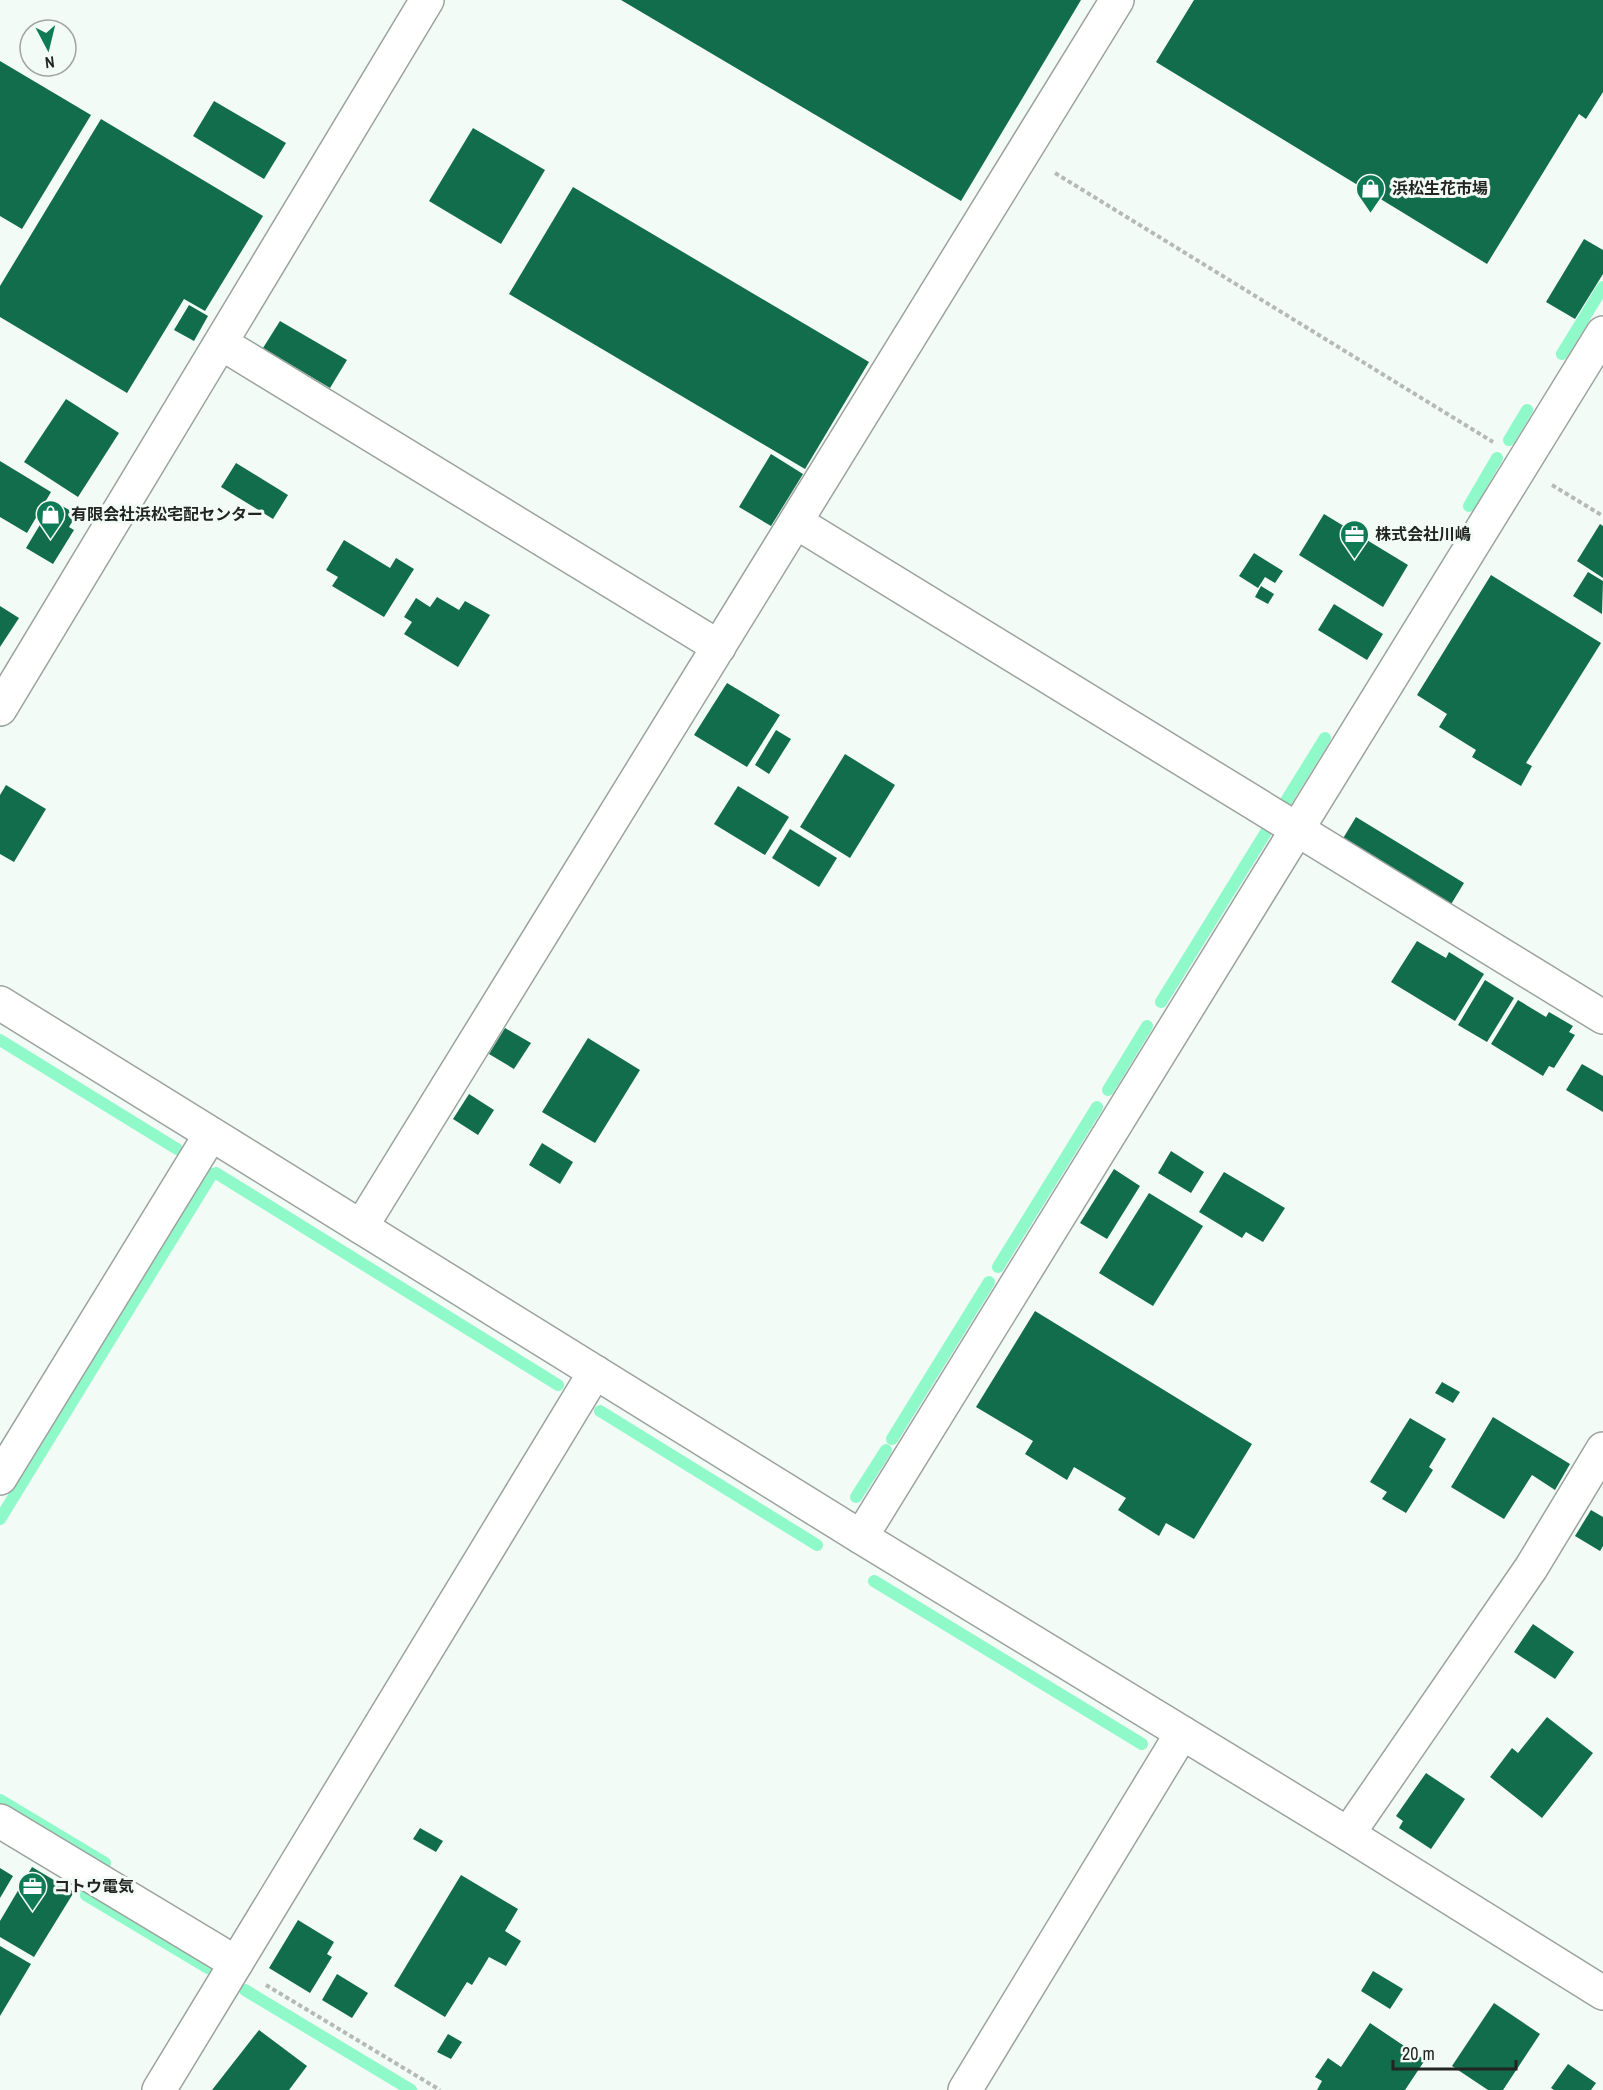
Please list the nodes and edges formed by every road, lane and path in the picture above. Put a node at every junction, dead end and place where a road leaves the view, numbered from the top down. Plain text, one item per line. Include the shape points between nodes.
1 (427, 0) edge
2 (1117, 0) edge
3 (1023, 153) junction
4 (1603, 333) edge
5 (221, 343) junction
6 (1523, 464) junction
7 (1603, 516) edge
8 (796, 522) junction
9 (719, 647) junction
10 (0, 709) edge
11 (1297, 829) junction
12 (0, 1003) edge
13 (1603, 1017) edge
14 (211, 1134) junction
15 (361, 1227) junction
16 (595, 1372) junction
17 (1603, 1449) edge
18 (0, 1478) edge
19 (861, 1537) junction
20 (1182, 1733) junction
21 (0, 1821) edge
22 (1348, 1834) junction
23 (235, 1965) junction
24 (1603, 1993) edge
25 (159, 2090) edge
26 (440, 2090) edge
27 (965, 2090) edge

1 - 5 street
2 - 3 street
3 - 6 path
3 - 8 street
4 - 6 street
5 - 9 street
5 - 10 street
6 - 7 path
6 - 11 street
8 - 9 street
8 - 11 street
9 - 15 street
11 - 13 street
11 - 19 street
12 - 14 street
14 - 15 street
14 - 18 street
15 - 16 street
16 - 19 street
16 - 23 street
17 - 22 street via 1531,1568
19 - 20 street
20 - 22 street
20 - 27 street
21 - 23 street
22 - 24 street
23 - 25 street
23 - 26 path

